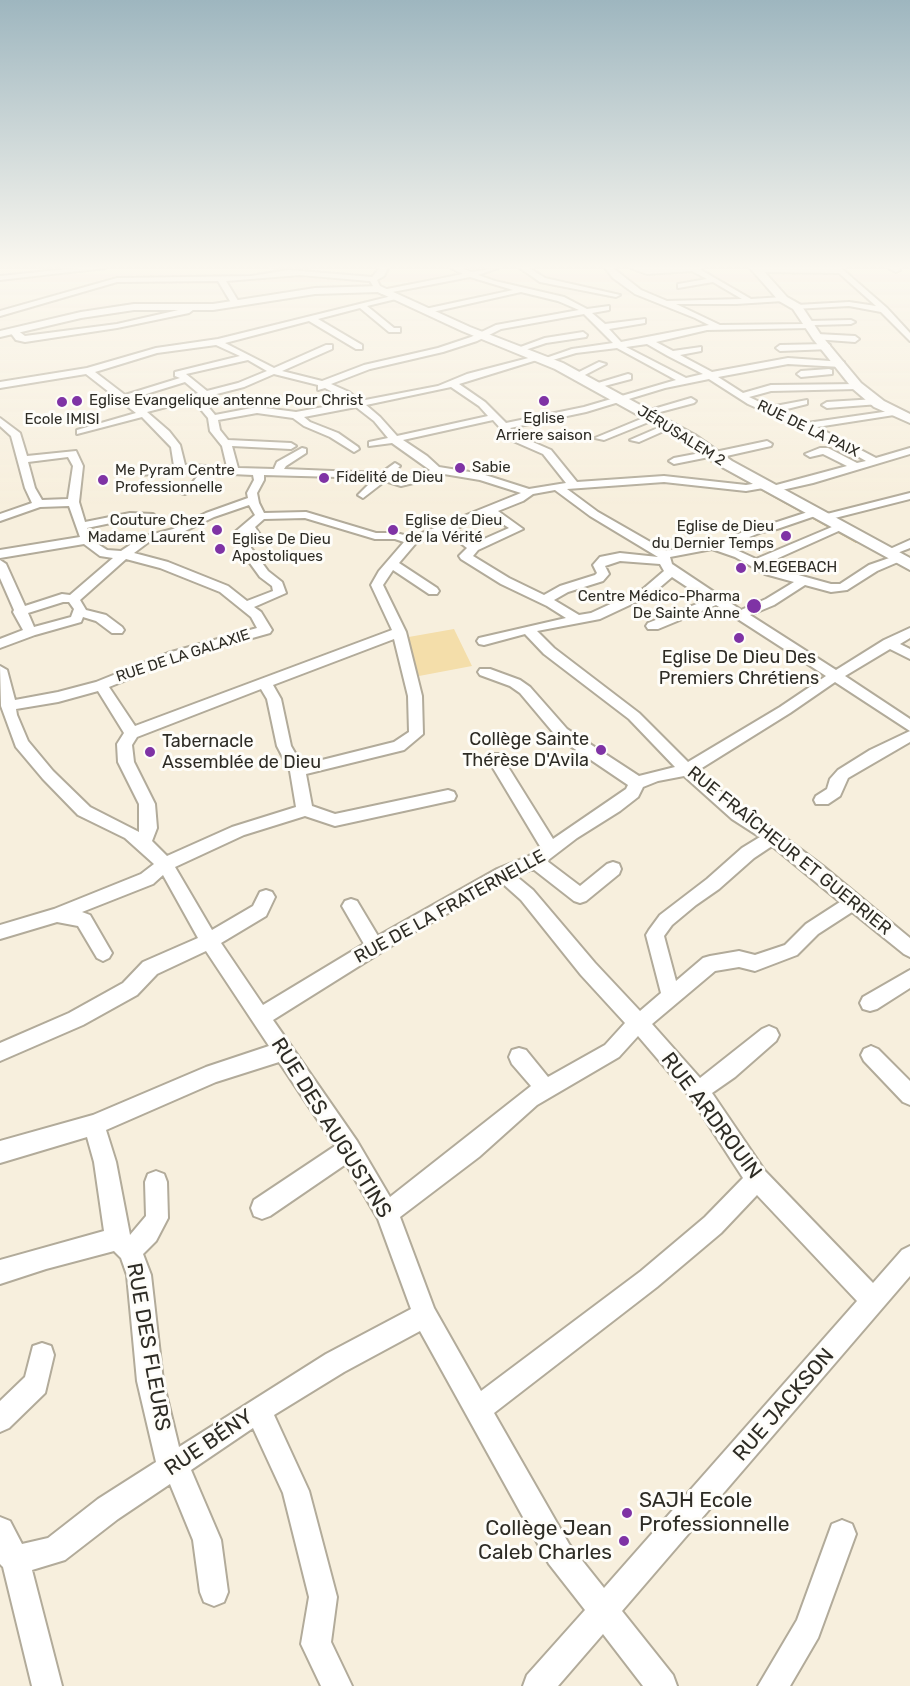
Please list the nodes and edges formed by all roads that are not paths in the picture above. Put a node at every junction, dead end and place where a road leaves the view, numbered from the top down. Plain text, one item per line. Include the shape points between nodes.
1 (182, 347) joint
2 (224, 347) edge
3 (329, 347) dead end
4 (449, 347) edge
5 (513, 347) edge
6 (527, 347) edge
7 (607, 347) edge
8 (622, 347) edge
9 (658, 347) edge
10 (827, 347) joint
11 (780, 348) dead end
12 (519, 349) junction
13 (698, 349) dead end
14 (440, 350) junction
15 (671, 354) junction
16 (449, 355) dead end
17 (175, 357) dead end
18 (541, 359) junction
19 (249, 362) junction
20 (602, 364) dead end
21 (845, 368) junction
22 (88, 371) junction
23 (273, 371) junction
24 (801, 374) dead end
25 (576, 376) junction
26 (711, 376) junction
27 (628, 377) dead end
28 (187, 379) junction
29 (684, 381) junction
30 (452, 383) junction
31 (323, 384) junction
32 (0, 385) edge
33 (593, 386) junction
34 (857, 386) junction
35 (309, 392) dead end
36 (200, 395) junction
37 (742, 396) junction
38 (123, 398) junction
39 (621, 399) junction
40 (691, 401) dead end
41 (804, 402) dead end
42 (876, 402) junction
43 (358, 404) junction
44 (827, 405) dead end
45 (770, 410) junction
46 (894, 412) junction
47 (142, 413) junction
48 (296, 415) junction
49 (649, 415) junction
50 (495, 417) junction
51 (213, 418) junction
52 (910, 419) edge
53 (3, 425) edge
54 (504, 426) junction
55 (670, 426) junction
56 (807, 426) junction
57 (81, 432) dead end
58 (600, 438) dead end
59 (395, 440) junction
60 (635, 440) dead end
61 (225, 443) junction
62 (373, 444) dead end
63 (767, 444) dead end
64 (291, 446) dead end
65 (354, 449) dead end
66 (910, 451) edge
67 (302, 452) dead end
68 (810, 454) dead end
69 (712, 455) junction
70 (23, 460) junction
71 (674, 461) dead end
72 (874, 461) junction
73 (395, 466) dead end
74 (856, 467) junction
75 (180, 468) junction
76 (208, 470) junction
77 (436, 470) junction
78 (234, 471) junction
79 (258, 472) junction
80 (278, 472) junction
81 (154, 476) dead end
82 (384, 477) junction
83 (574, 486) junction
84 (557, 487) junction
85 (763, 487) junction
86 (185, 491) dead end
87 (529, 492) junction
88 (363, 495) dead end
89 (910, 496) edge
90 (254, 500) junction
91 (74, 502) junction
92 (38, 504) junction
93 (490, 511) junction
94 (819, 515) junction
95 (149, 516) dead end
96 (261, 516) junction
97 (0, 518) edge
98 (82, 526) junction
99 (248, 526) junction
100 (839, 526) junction
101 (447, 528) junction
102 (86, 540) junction
103 (263, 541) dead end
104 (412, 541) junction
105 (910, 544) edge
106 (474, 548) junction
107 (724, 548) junction
108 (0, 554) edge
109 (123, 555) junction
110 (899, 559) edge
111 (667, 562) junction
112 (756, 563) junction
113 (0, 564) edge
114 (392, 564) junction
115 (802, 581) junction
116 (433, 591) dead end
117 (73, 598) junction
118 (545, 600) junction
119 (717, 600) junction
120 (245, 606) junction
121 (20, 612) junction
122 (79, 612) junction
123 (740, 615) junction
124 (578, 620) junction
125 (653, 626) dead end
126 (529, 629) junction
127 (117, 630) dead end
128 (30, 632) junction
129 (399, 632) junction
130 (910, 632) edge
131 (484, 641) dead end
132 (889, 643) junction
133 (0, 644) edge
134 (910, 655) edge
135 (485, 672) dead end
136 (835, 676) junction
137 (265, 683) junction
138 (101, 685) junction
139 (4, 689) edge
140 (910, 726) edge
141 (132, 733) junction
142 (910, 736) edge
143 (495, 758) dead end
144 (687, 770) junction
145 (298, 771) junction
146 (637, 783) junction
147 (448, 796) dead end
148 (822, 800) dead end
149 (305, 810) junction
150 (773, 837) junction
151 (143, 843) junction
152 (550, 850) junction
153 (535, 861) junction
154 (165, 864) junction
155 (613, 869) dead end
156 (503, 873) junction
157 (266, 897) dead end
158 (853, 903) junction
159 (351, 906) dead end
160 (57, 915) junction
161 (0, 932) edge
162 (209, 940) junction
163 (906, 940) edge
164 (375, 947) junction
165 (103, 952) dead end
166 (910, 978) edge
167 (671, 996) junction
168 (870, 1003) dead end
169 (262, 1016) junction
170 (638, 1024) junction
171 (770, 1035) dead end
172 (1, 1049) edge
173 (283, 1051) junction
174 (871, 1055) dead end
175 (519, 1057) dead end
176 (546, 1089) junction
177 (698, 1091) junction
178 (910, 1095) edge
179 (94, 1125) junction
180 (349, 1149) junction
181 (0, 1152) edge
182 (757, 1179) junction
183 (156, 1182) dead end
184 (262, 1208) dead end
185 (387, 1213) junction
186 (123, 1245) junction
187 (910, 1257) edge
188 (0, 1272) edge
189 (874, 1301) junction
190 (425, 1315) junction
191 (42, 1355) dead end
192 (258, 1410) junction
193 (477, 1410) junction
194 (0, 1419) edge
195 (174, 1467) junction
196 (0, 1531) edge
197 (842, 1534) dead end
198 (7, 1552) edge
199 (214, 1592) dead end
200 (604, 1610) junction
201 (47, 1686) edge
202 (337, 1686) edge
203 (538, 1686) edge
204 (662, 1686) edge
205 (773, 1686) edge

1 - 17 street via 185,356
1 - 22 street via 138,355
2 - 19 street
3 - 23 street
4 - 14 street
5 - 12 street, JÉRUSALEM 2
6 - 12 street
7 - 18 street
8 - 29 street
9 - 15 street, RUE DE LA PAIX
10 - 11 street
10 - 21 street
12 - 18 street, JÉRUSALEM 2
13 - 15 street
14 - 16 street
14 - 31 street via 367,367
15 - 26 street, RUE DE LA PAIX
18 - 25 street, JÉRUSALEM 2
18 - 30 street
19 - 23 street via 262,363
19 - 28 street via 216,363 178,374
20 - 25 street
21 - 24 street
21 - 26 street via 788,361
21 - 34 street
22 - 32 street
22 - 38 street
23 - 31 street
23 - 36 street
25 - 33 street, JÉRUSALEM 2
26 - 29 street
26 - 37 street, RUE DE LA PAIX
27 - 33 street
28 - 36 street
28 - 38 street
29 - 39 street
30 - 43 street
30 - 50 street via 459,394
31 - 35 street
31 - 43 street
33 - 39 street, JÉRUSALEM 2
34 - 37 street via 771,388
34 - 42 street
36 - 47 street
36 - 51 street
37 - 45 street, RUE DE LA PAIX
38 - 47 street
39 - 49 street, JÉRUSALEM 2
39 - 54 street
40 - 49 street
41 - 45 street
42 - 44 street
42 - 46 street
43 - 48 street
43 - 59 street
45 - 56 street, RUE DE LA PAIX
46 - 52 street
46 - 56 street
47 - 57 street
47 - 75 street via 176,447
48 - 51 street via 257,410
48 - 65 street
49 - 55 street, JÉRUSALEM 2
49 - 58 street
50 - 54 street
50 - 59 street
51 - 61 street via 215,431
53 - 70 street via 15,435
54 - 83 street via 515,438 548,452
55 - 60 street
55 - 69 street, JÉRUSALEM 2
56 - 72 street, RUE DE LA PAIX
59 - 62 street
59 - 77 street
61 - 64 street
61 - 78 street
63 - 69 street
66 - 72 street
67 - 80 street via 281,464
68 - 74 street via 824,450
69 - 71 street
69 - 85 street, JÉRUSALEM 2
70 - 91 street via 72,453 78,466
70 - 92 street
72 - 74 street
73 - 82 street
74 - 85 street
75 - 76 street
75 - 81 street
76 - 78 street
76 - 86 street
77 - 82 street via 414,482 401,483
77 - 87 street via 482,477
78 - 79 street
79 - 80 street
79 - 90 street
80 - 82 street
82 - 88 street
83 - 84 street
83 - 85 street via 664,479
84 - 87 street
84 - 111 street
85 - 94 street, JÉRUSALEM 2
87 - 93 street
89 - 94 street
90 - 96 street
90 - 109 street via 177,531 146,539
91 - 92 street
91 - 98 street
92 - 97 street
93 - 101 street
93 - 106 street via 517,529
94 - 100 street, JÉRUSALEM 2
94 - 107 street via 759,529 735,538
95 - 98 street
96 - 99 street
96 - 104 street via 306,515 375,536
98 - 102 street
99 - 103 street
99 - 120 street via 239,534 240,541 263,573 278,585 280,593
100 - 110 street, JÉRUSALEM 2
100 - 112 street
101 - 104 street
101 - 106 street
102 - 108 street
102 - 109 street, RUE DE LA GALAXIE via 104,553
104 - 114 street
105 - 110 street
106 - 118 street via 465,556
107 - 111 street via 706,545
107 - 112 street
109 - 117 street
109 - 120 street, RUE DE LA GALAXIE via 164,565 224,589
110 - 115 street via 873,568 843,587
111 - 118 street via 620,557 604,560 599,565 603,574 599,578 564,589
111 - 119 street
111 - 124 street via 647,592
112 - 115 street
113 - 121 street
114 - 116 street
114 - 129 street via 377,585
115 - 123 street via 770,602
117 - 121 street
117 - 122 street
118 - 124 street
119 - 123 street
119 - 125 street
120 - 138 street, RUE DE LA GALAXIE via 265,630 174,656
121 - 128 street
122 - 127 street via 101,618
122 - 128 street via 76,620
123 - 136 street
124 - 126 street
126 - 131 street
126 - 144 street, RUE FRAÎCHEUR ET GUERRIER via 549,651 634,716
128 - 133 street
129 - 137 street
129 - 145 street via 415,696 416,734 399,746
130 - 132 street
132 - 134 street
132 - 136 street
135 - 146 street via 525,690 562,733
136 - 140 street
136 - 144 street
137 - 141 street
137 - 145 street via 274,699 284,746
138 - 139 street, RUE DE LA GALAXIE via 58,697
138 - 141 street
139 - 151 street, RUE DES AUGUSTINS via 21,743 48,775 84,811
141 - 151 street via 124,744 126,762 147,804 149,828
142 - 148 street via 843,774 834,792
143 - 152 street
144 - 146 street
144 - 150 street, RUE FRAÎCHEUR ET GUERRIER via 738,815
145 - 149 street
146 - 152 street, RUE DE LA FRATERNELLE via 632,794
147 - 149 street via 335,819
149 - 154 street via 238,831
150 - 158 street, RUE FRAÎCHEUR ET GUERRIER
150 - 167 street via 690,900 655,935
151 - 154 street, RUE DES AUGUSTINS
152 - 153 street, RUE DE LA FRATERNELLE
153 - 155 street via 580,896
153 - 156 street, RUE DE LA FRATERNELLE
154 - 160 street via 147,879
154 - 162 street, RUE DES AUGUSTINS
156 - 164 street, RUE DE LA FRATERNELLE
156 - 170 street, RUE ARDROUIN via 527,895
157 - 162 street via 260,911
158 - 163 street, RUE FRAÎCHEUR ET GUERRIER
158 - 167 street via 812,929 791,950 755,963 739,959 710,964
159 - 164 street
160 - 161 street
160 - 165 street via 84,920
162 - 169 street, RUE DES AUGUSTINS
162 - 172 street via 150,968 130,989 76,1019
164 - 169 street, RUE DE LA FRATERNELLE
166 - 168 street
167 - 170 street
169 - 173 street, RUE DES AUGUSTINS
170 - 176 street via 612,1051
170 - 177 street, RUE ARDROUIN
171 - 177 street
173 - 179 street via 213,1074
173 - 180 street, RUE DES AUGUSTINS
174 - 178 street
175 - 176 street
176 - 185 street
177 - 182 street, RUE ARDROUIN
179 - 181 street
179 - 186 street, RUE DES FLEURS
180 - 184 street
180 - 185 street, RUE DES AUGUSTINS
182 - 189 street, RUE ARDROUIN
182 - 193 street via 713,1225 649,1279
183 - 186 street via 157,1218 148,1233
185 - 190 street, RUE DES AUGUSTINS
186 - 188 street
186 - 195 street, RUE DES FLEURS via 139,1275 150,1380
187 - 189 street, RUE JACKSON
189 - 200 street, RUE JACKSON
190 - 192 street, RUE BÉNY
190 - 193 street, RUE DES AUGUSTINS
191 - 194 street via 36,1384
192 - 195 street, RUE BÉNY
192 - 202 street via 296,1491 323,1598 316,1644
193 - 200 street, RUE DES AUGUSTINS via 559,1554
195 - 198 street, RUE BÉNY via 108,1509 55,1550
195 - 199 street, RUE DES FLEURS via 207,1540
196 - 198 street
197 - 205 street via 808,1628
198 - 201 street
200 - 203 street, RUE JACKSON
200 - 204 street, RUE DES AUGUSTINS

